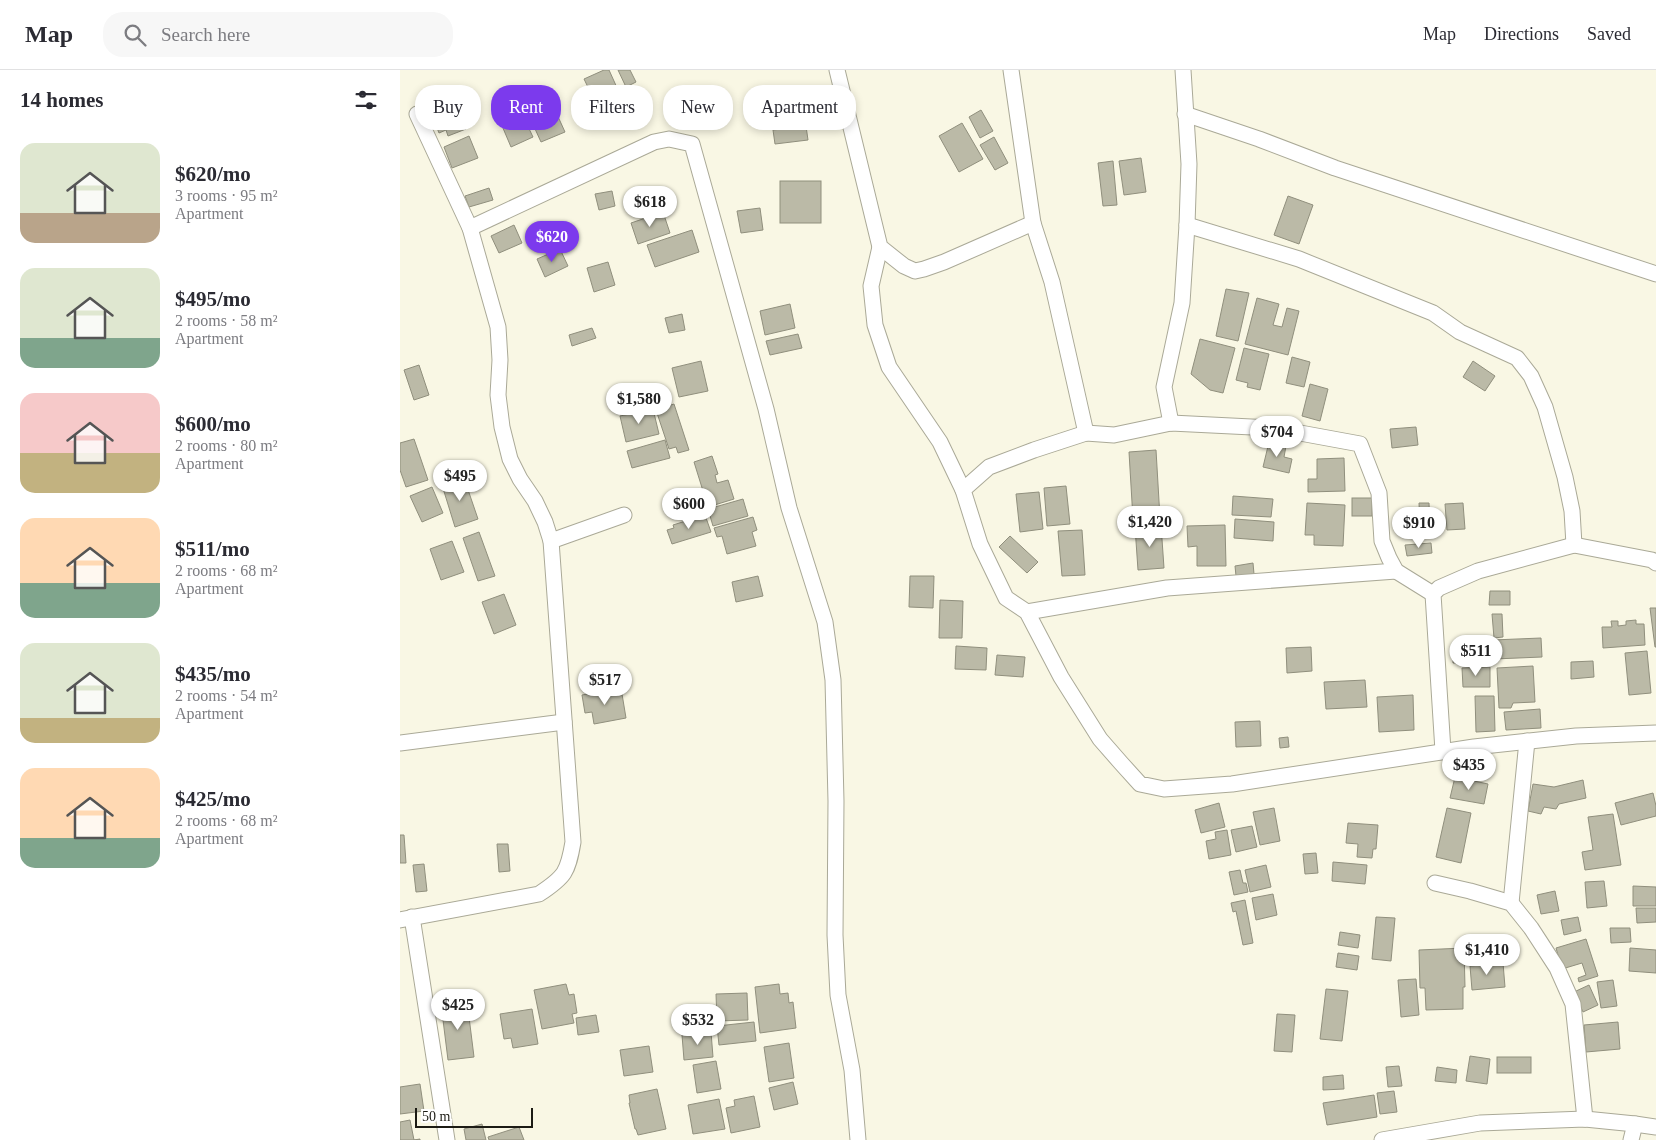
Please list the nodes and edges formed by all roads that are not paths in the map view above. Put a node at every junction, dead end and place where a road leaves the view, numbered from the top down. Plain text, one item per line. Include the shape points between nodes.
1 (837, 70) edge
2 (1011, 70) edge
3 (1183, 70) edge
4 (1185, 114) junction
5 (424, 130) edge
6 (1033, 222) junction
7 (1187, 225) junction
8 (470, 228) junction
9 (880, 247) junction
10 (1656, 274) edge
11 (1171, 423) junction
12 (1086, 433) junction
13 (962, 490) junction
14 (624, 515) dead end
15 (550, 541) junction
16 (1574, 545) junction
17 (1656, 563) edge
18 (1396, 571) junction
19 (1433, 594) junction
20 (1027, 612) junction
21 (564, 722) junction
22 (1656, 733) edge
23 (1527, 741) junction
24 (400, 743) edge
25 (1443, 751) junction
26 (1435, 883) dead end
27 (1511, 903) junction
28 (406, 918) edge
29 (1585, 1119) junction
30 (1635, 1124) junction
31 (1656, 1127) edge
32 (447, 1140) edge
33 (858, 1140) edge
34 (1382, 1140) edge
35 (1631, 1140) edge

1 - 9 street
2 - 6 street
3 - 4 street
4 - 7 street via 1189,164
4 - 10 street via 1335,168
5 - 8 street
6 - 9 street via 944,262 915,271
6 - 12 street via 1052,282
7 - 11 street via 1182,303 1164,387
7 - 16 street via 1299,259 1424,309 1460,332 1517,358 1531,376 1545,407 1565,477
8 - 15 street via 498,327 498,395 510,459 535,501
8 - 33 street via 654,142 669,139 692,144 766,409 789,508 825,622 833,680 838,995 852,1070
9 - 13 street via 871,286 874,325 889,367 940,442
11 - 12 street via 1114,435
11 - 18 street via 1274,428 1360,444 1379,493 1382,541
12 - 13 street via 989,467
13 - 20 street via 980,544 1006,598
14 - 15 street
15 - 21 street
16 - 17 street
16 - 19 street via 1478,571 1439,588
18 - 19 street
18 - 20 street via 1167,588
19 - 25 street
20 - 25 street via 1061,677 1100,738 1140,784 1164,789 1232,784
21 - 24 street
21 - 28 street via 574,842 569,865 556,883 539,894
22 - 23 street
23 - 25 street
23 - 27 street
26 - 27 street
27 - 29 street via 1556,968 1573,1004
28 - 32 street
29 - 30 street
29 - 34 street via 1480,1123
30 - 31 street
30 - 35 street

